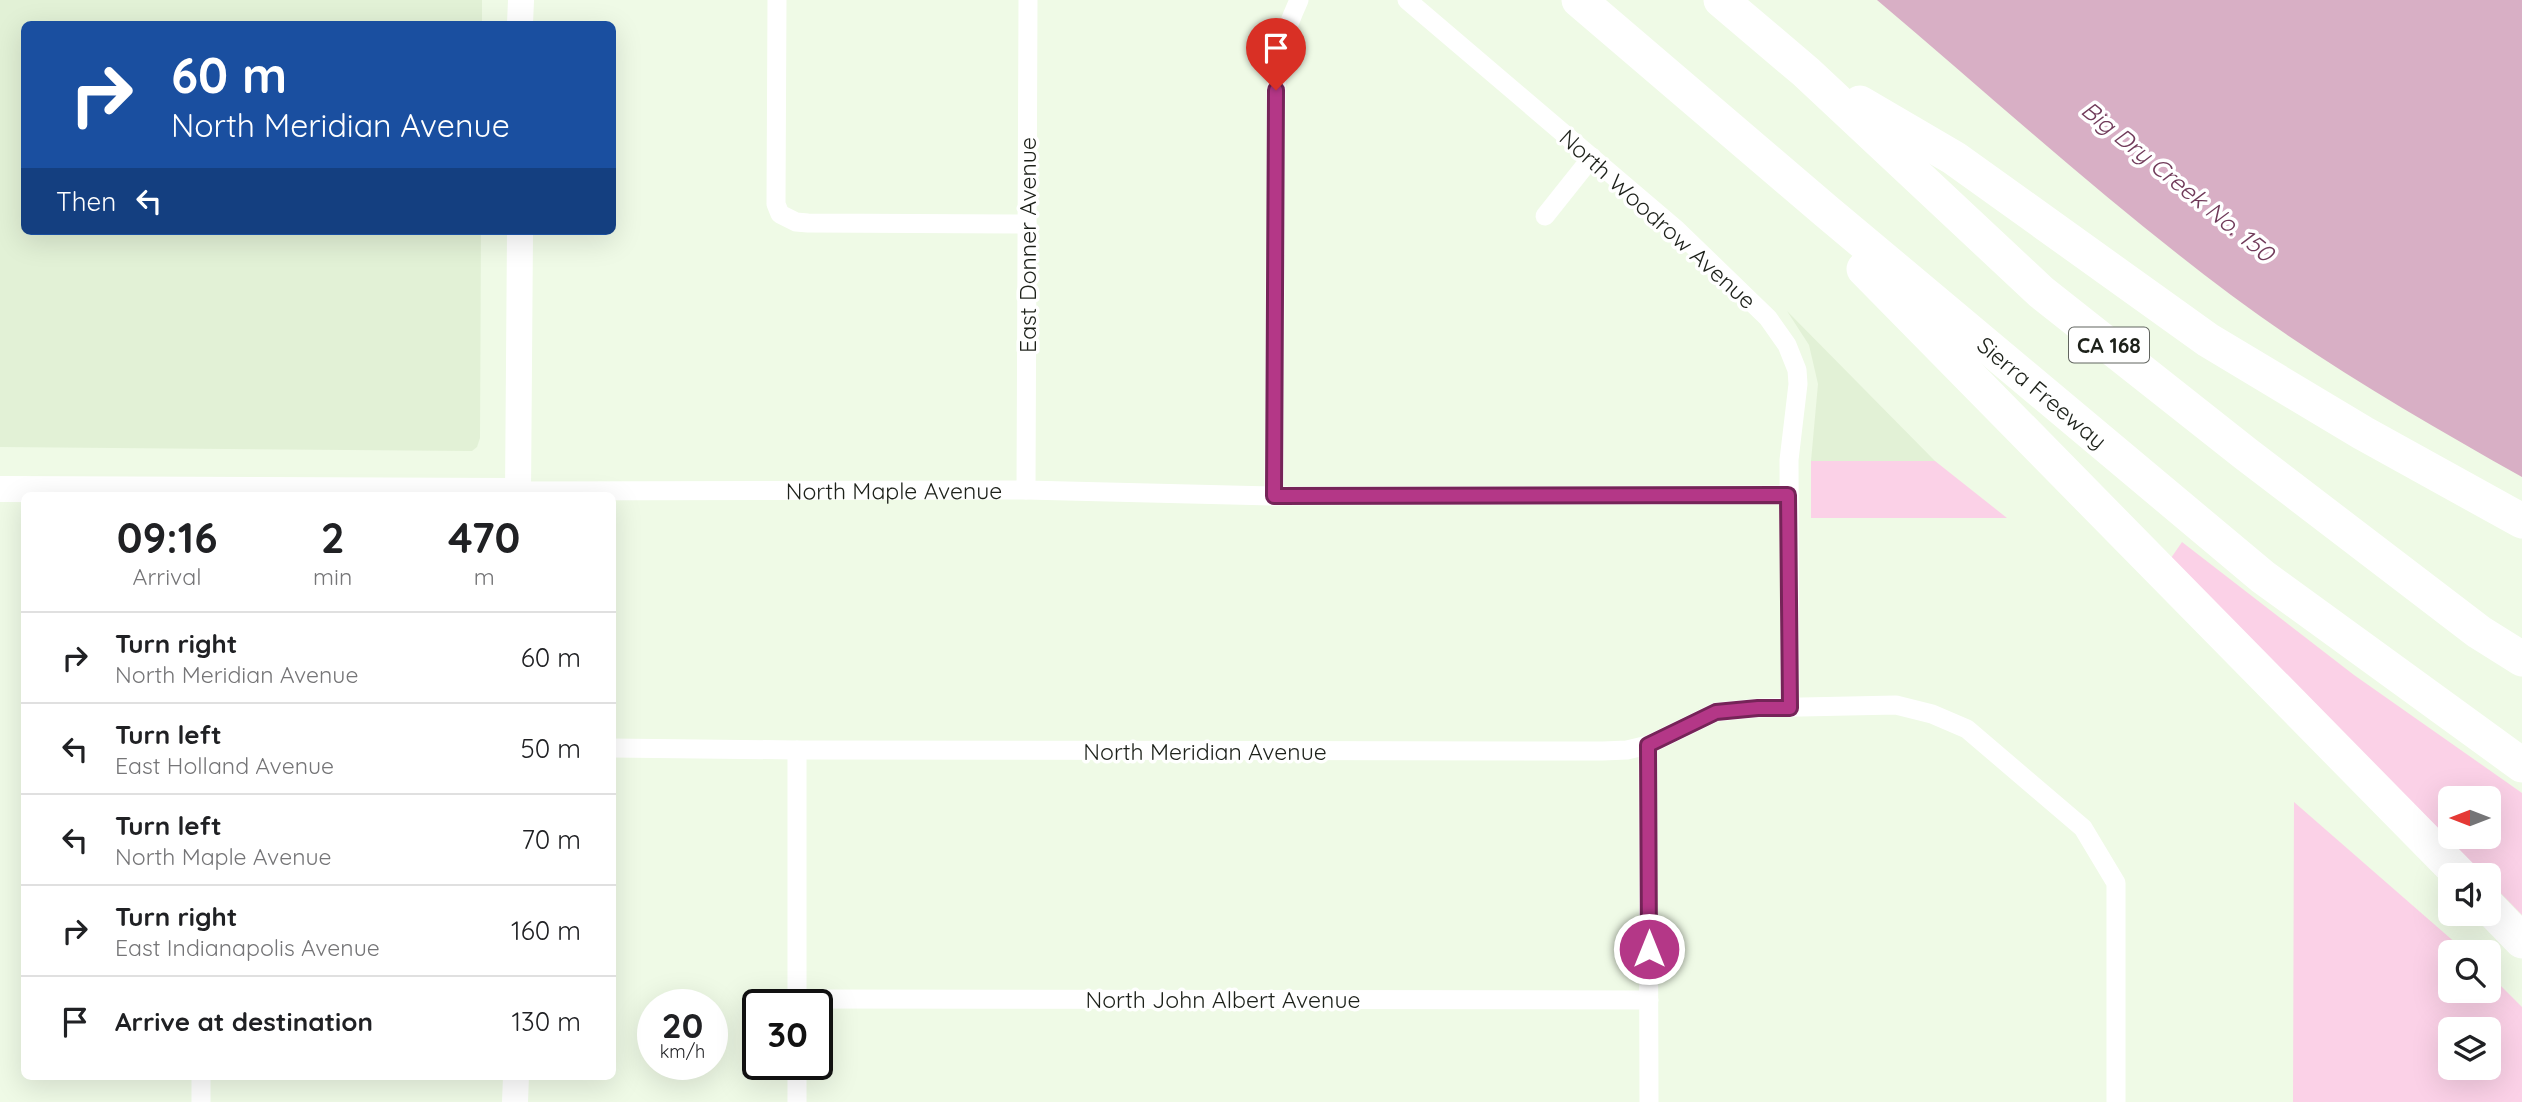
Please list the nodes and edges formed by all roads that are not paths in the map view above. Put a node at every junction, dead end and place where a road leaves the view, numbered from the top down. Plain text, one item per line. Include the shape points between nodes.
1 (520, 0) edge
2 (777, 0) edge
3 (1028, 0) edge
4 (1299, 0) edge
5 (1407, 0) edge
6 (1579, 0) edge
7 (1721, 0) edge
8 (520, 21) edge
9 (1806, 72) junction
10 (1592, 157) junction
11 (1826, 211) junction
12 (1545, 216) dead end
13 (1027, 224) junction
14 (520, 235) edge
15 (0, 489) edge
16 (1026, 490) junction
17 (389, 492) edge
18 (519, 492) edge
19 (616, 492) edge
20 (1788, 495) junction
21 (1274, 496) junction
22 (2522, 521) edge
23 (2522, 659) edge
24 (1790, 708) junction
25 (1648, 745) junction
26 (616, 748) edge
27 (797, 750) junction
28 (2522, 765) edge
29 (2448, 863) edge
30 (2501, 919) edge
31 (2522, 941) edge
32 (797, 989) edge
33 (1649, 1000) junction
34 (833, 1002) edge
35 (201, 1080) edge
36 (516, 1080) edge
37 (797, 1080) edge
38 (201, 1102) edge
39 (515, 1102) edge
40 (797, 1102) edge
41 (1649, 1102) edge
42 (2116, 1102) edge

1 - 8 street
2 - 13 street via 776,204 780,214 808,223
3 - 13 street, East Donner Avenue
4 - 21 street via 1283,37 1276,90
5 - 10 street, North Woodrow Avenue
6 - 11 highway, Sierra Freeway
7 - 9 highway, CA 168
9 - 22 highway via 1954,158 2208,340
9 - 23 highway, CA 168 via 2040,292 2479,632
10 - 12 street
10 - 20 street, North Woodrow Avenue via 1677,230 1780,332 1798,384
11 - 28 highway, Sierra Freeway via 2263,577
11 - 29 highway via 1862,267
13 - 16 street, East Donner Avenue
14 - 18 street
15 - 17 street, North Maple Avenue
16 - 19 street, North Maple Avenue
16 - 21 street, North Maple Avenue
20 - 21 street, North Maple Avenue
20 - 24 street, North Woodrow Avenue
24 - 25 street, North Meridian Avenue via 1716,712
24 - 42 street, North Meridian Avenue via 1896,705 1932,714 1967,729 2083,828 2116,883
25 - 27 street, North Meridian Avenue via 1604,751
25 - 33 street
26 - 27 street, North Meridian Avenue
27 - 32 street
30 - 31 highway
33 - 34 street, North John Albert Avenue
33 - 41 street
35 - 38 street
36 - 39 street
37 - 40 street

